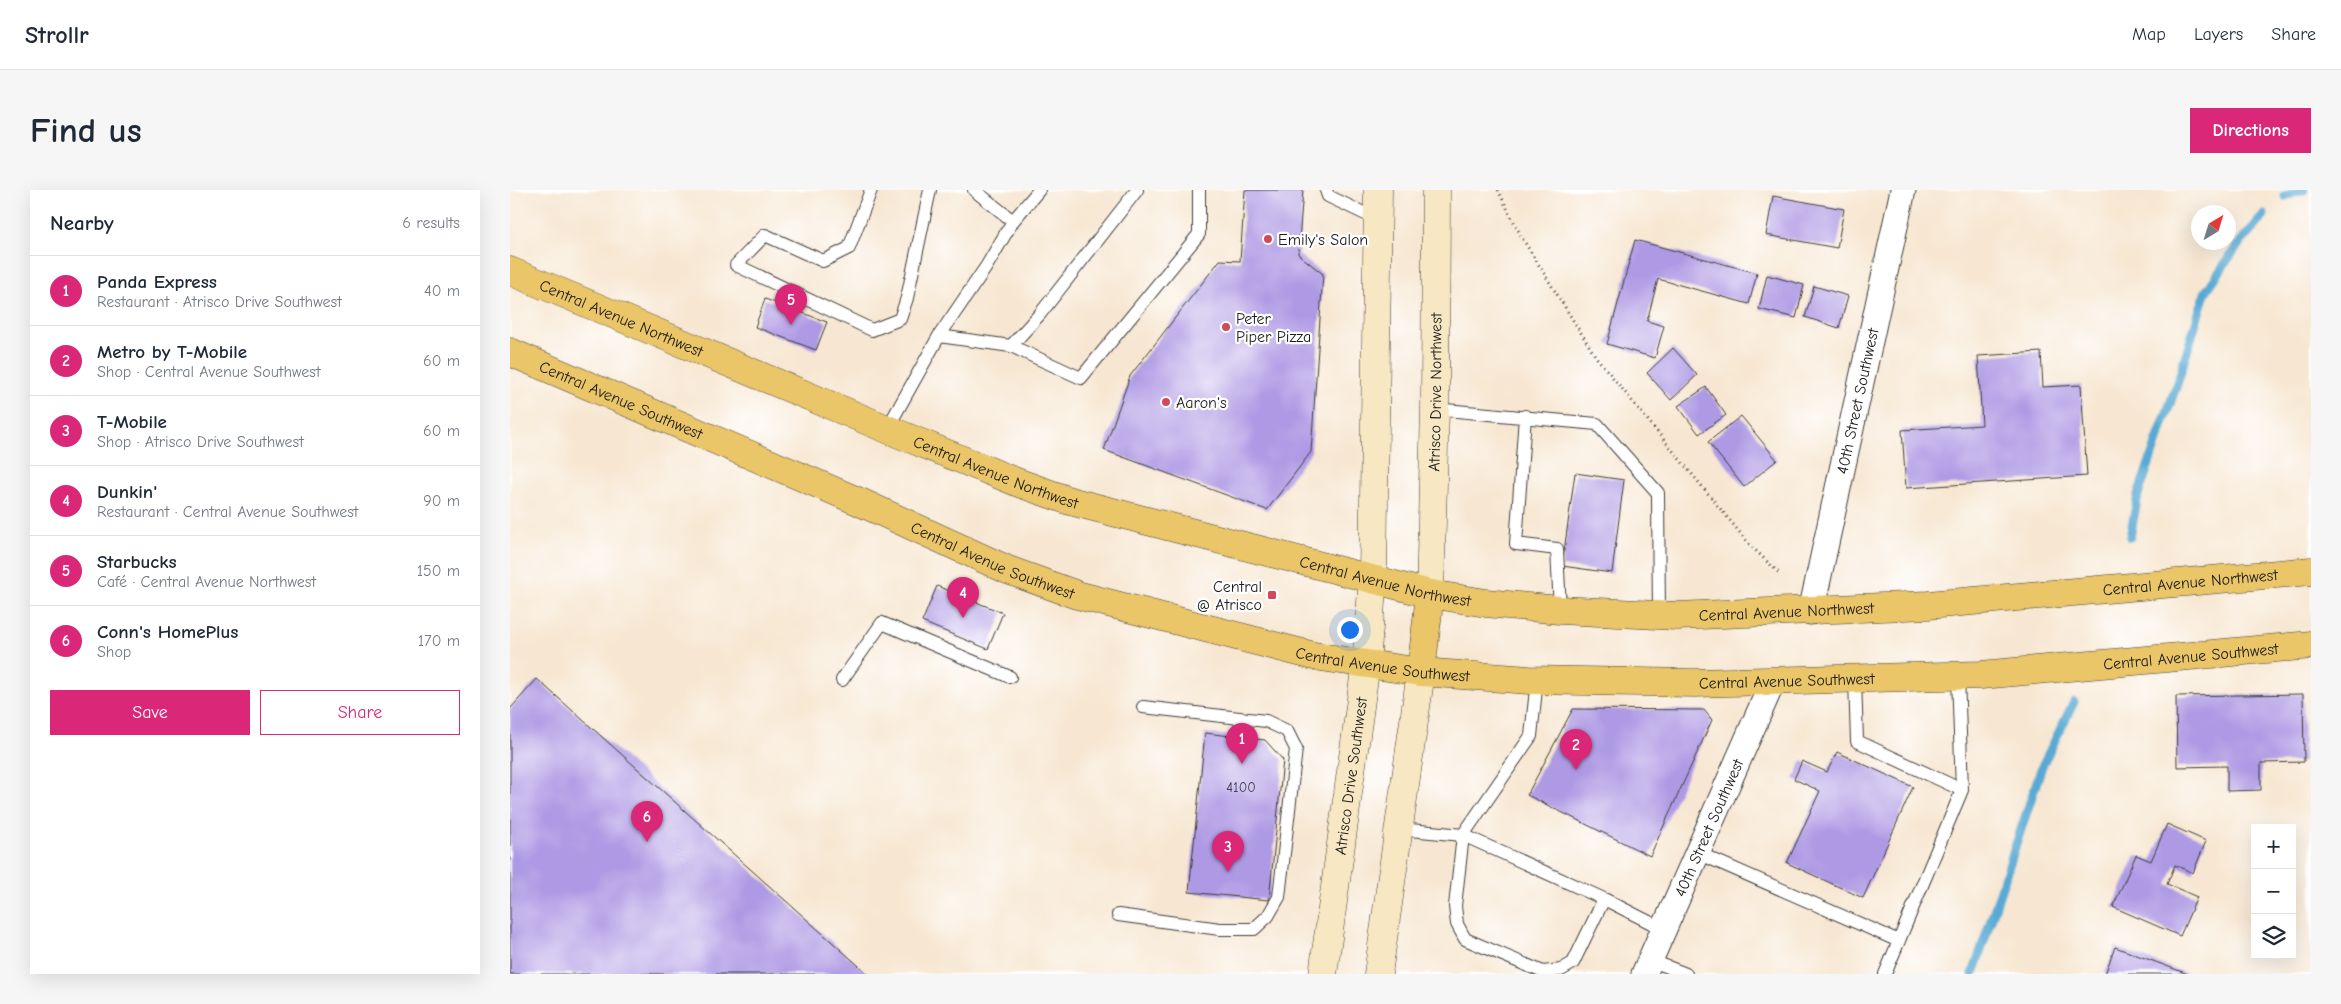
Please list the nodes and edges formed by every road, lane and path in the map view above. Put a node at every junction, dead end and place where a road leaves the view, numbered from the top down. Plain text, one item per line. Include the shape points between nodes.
1 (871, 190) edge
2 (930, 190) edge
3 (974, 190) edge
4 (1039, 190) edge
5 (1137, 190) edge
6 (1199, 190) edge
7 (1326, 190) edge
8 (1378, 190) edge
9 (1436, 190) edge
10 (1498, 190) edge
11 (1903, 190) edge
12 (1378, 220) junction
13 (1013, 222) junction
14 (510, 271) edge
15 (939, 336) junction
16 (1011, 346) junction
17 (510, 352) edge
18 (1435, 409) junction
19 (1524, 416) junction
20 (887, 429) junction
21 (2311, 571) edge
22 (1780, 574) dead end
23 (1373, 578) junction
24 (1430, 594) junction
25 (1560, 610) junction
26 (1811, 612) junction
27 (1659, 616) junction
28 (2311, 645) edge
29 (1366, 663) junction
30 (1421, 672) junction
31 (1958, 676) junction
32 (1010, 677) dead end
33 (1855, 679) junction
34 (842, 680) dead end
35 (1537, 680) junction
36 (1773, 681) junction
37 (1143, 707) dead end
38 (1962, 790) junction
39 (1399, 829) junction
40 (1463, 836) junction
41 (1698, 853) junction
42 (1604, 899) junction
43 (1118, 915) dead end
44 (1663, 929) junction
45 (1899, 940) junction
46 (1647, 967) edge
47 (1323, 974) edge
48 (1378, 974) edge
49 (1686, 974) edge
50 (1885, 974) edge

1 - 2 lane via 849,248 823,261 765,235 736,265 872,330 900,319
3 - 13 lane
4 - 13 lane
5 - 16 lane
6 - 16 lane via 1199,234 1081,378
7 - 12 lane via 1328,196
8 - 12 main road
9 - 18 main road, Atrisco Drive Northwest
10 - 22 path via 1522,238 1596,357 1750,545
11 - 26 street, 40th Street Southwest
12 - 23 main road
13 - 15 lane
14 - 20 main road, Central Avenue Northwest
15 - 16 lane
15 - 20 lane
17 - 29 main road, Central Avenue Southwest via 860,502 1008,570 1077,596 1305,653
18 - 19 lane
18 - 24 main road, Atrisco Drive Northwest
19 - 25 lane via 1516,544 1557,549
19 - 27 lane via 1597,424 1658,493
20 - 23 main road, Central Avenue Northwest via 1070,501
21 - 26 main road, Central Avenue Northwest
23 - 24 main road, Central Avenue Northwest
23 - 29 main road, Atrisco Drive Southwest
24 - 25 main road, Central Avenue Northwest
24 - 30 main road
25 - 27 main road, Central Avenue Northwest
26 - 27 main road, Central Avenue Northwest
28 - 31 main road, Central Avenue Southwest
29 - 30 main road, Central Avenue Southwest
29 - 47 main road, Atrisco Drive Southwest
30 - 35 main road, Central Avenue Southwest
30 - 39 main road
31 - 33 main road, Central Avenue Southwest
31 - 38 lane
32 - 34 lane via 882,623
33 - 36 main road, Central Avenue Southwest
33 - 38 lane via 1856,741
35 - 36 main road, Central Avenue Southwest
35 - 40 lane via 1531,736
36 - 41 street, 40th Street Southwest
37 - 43 lane via 1266,720 1288,731 1296,749 1279,897 1268,916 1254,929 1220,929
38 - 45 lane
39 - 40 lane
39 - 48 main road
40 - 42 lane
40 - 42 lane via 1455,906 1457,924 1465,938 1543,972 1561,970 1573,963
41 - 44 street, 40th Street Southwest
41 - 45 lane
42 - 44 lane
44 - 46 street, 40th Street Southwest
45 - 50 lane
46 - 49 lane

